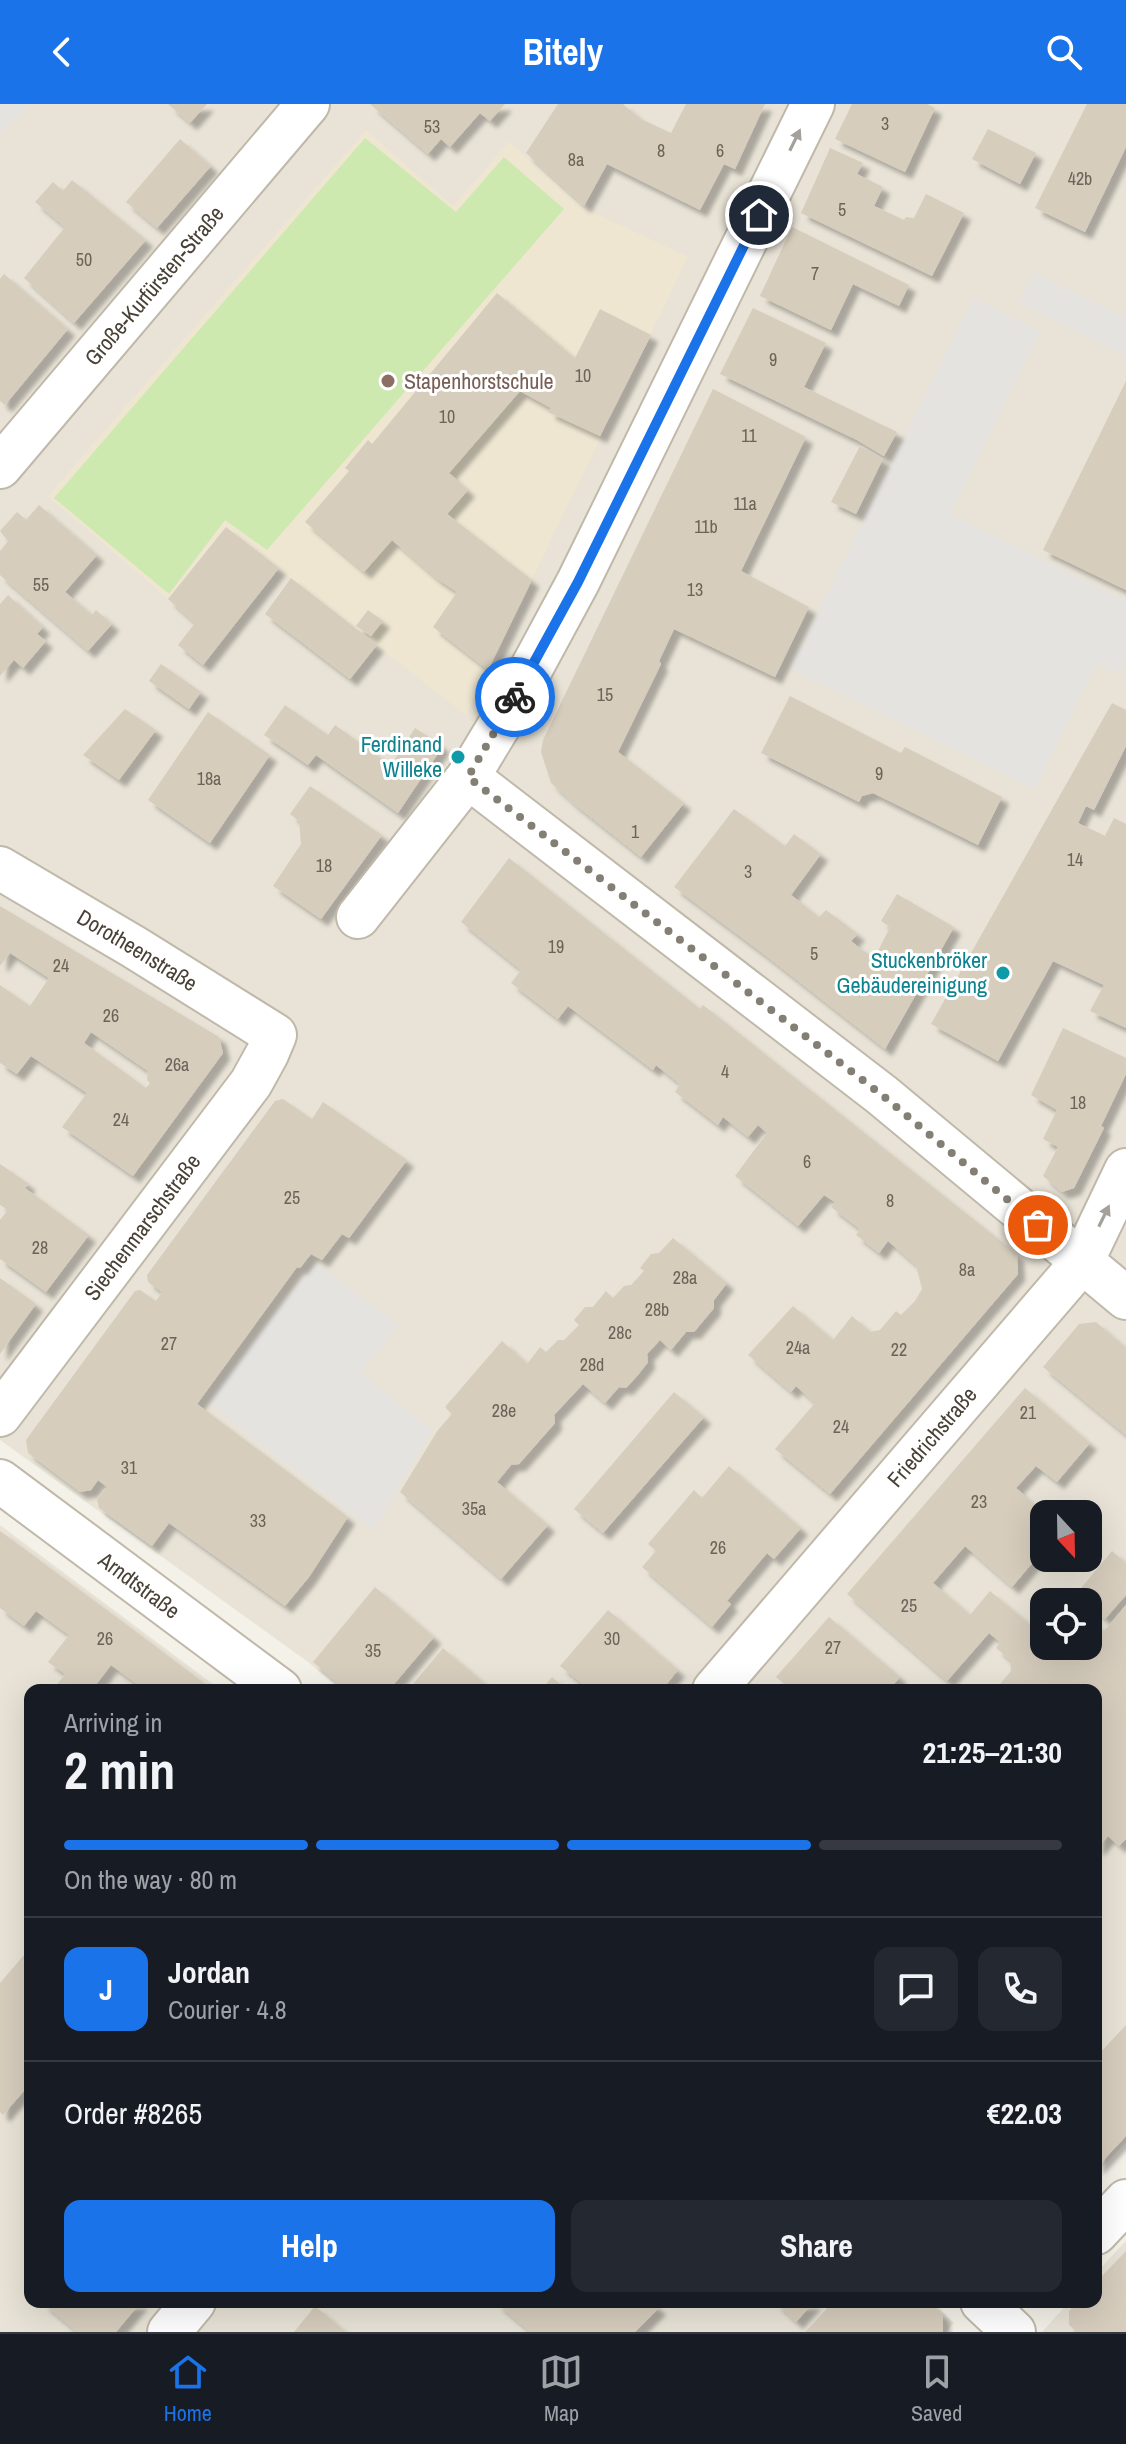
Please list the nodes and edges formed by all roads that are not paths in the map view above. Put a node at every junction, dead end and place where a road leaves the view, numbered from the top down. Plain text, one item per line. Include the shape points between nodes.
1 (308, 104) edge
2 (813, 104) edge
3 (0, 467) edge
4 (474, 767) junction
5 (0, 868) edge
6 (358, 917) dead end
7 (275, 1035) joint
8 (1126, 1170) edge
9 (1082, 1262) junction
10 (1126, 1298) edge
11 (0, 1415) edge
12 (0, 1481) edge
13 (272, 1684) edge
14 (719, 1684) edge
15 (1126, 2201) edge
16 (1102, 2227) edge
17 (189, 2308) edge
18 (169, 2332) edge

1 - 3 street, Große-Kurfürsten-Straße
4 -> 2 street via 578,582
4 - 6 street
4 - 9 street
5 - 7 street, Dorotheenstraße
7 - 11 street, Siechenmarschstraße via 251,1083
9 -> 8 street, Friedrichstraße
9 - 10 street
9 - 14 street, Friedrichstraße
12 - 13 street, Arndtstraße
15 - 16 street
17 - 18 street

